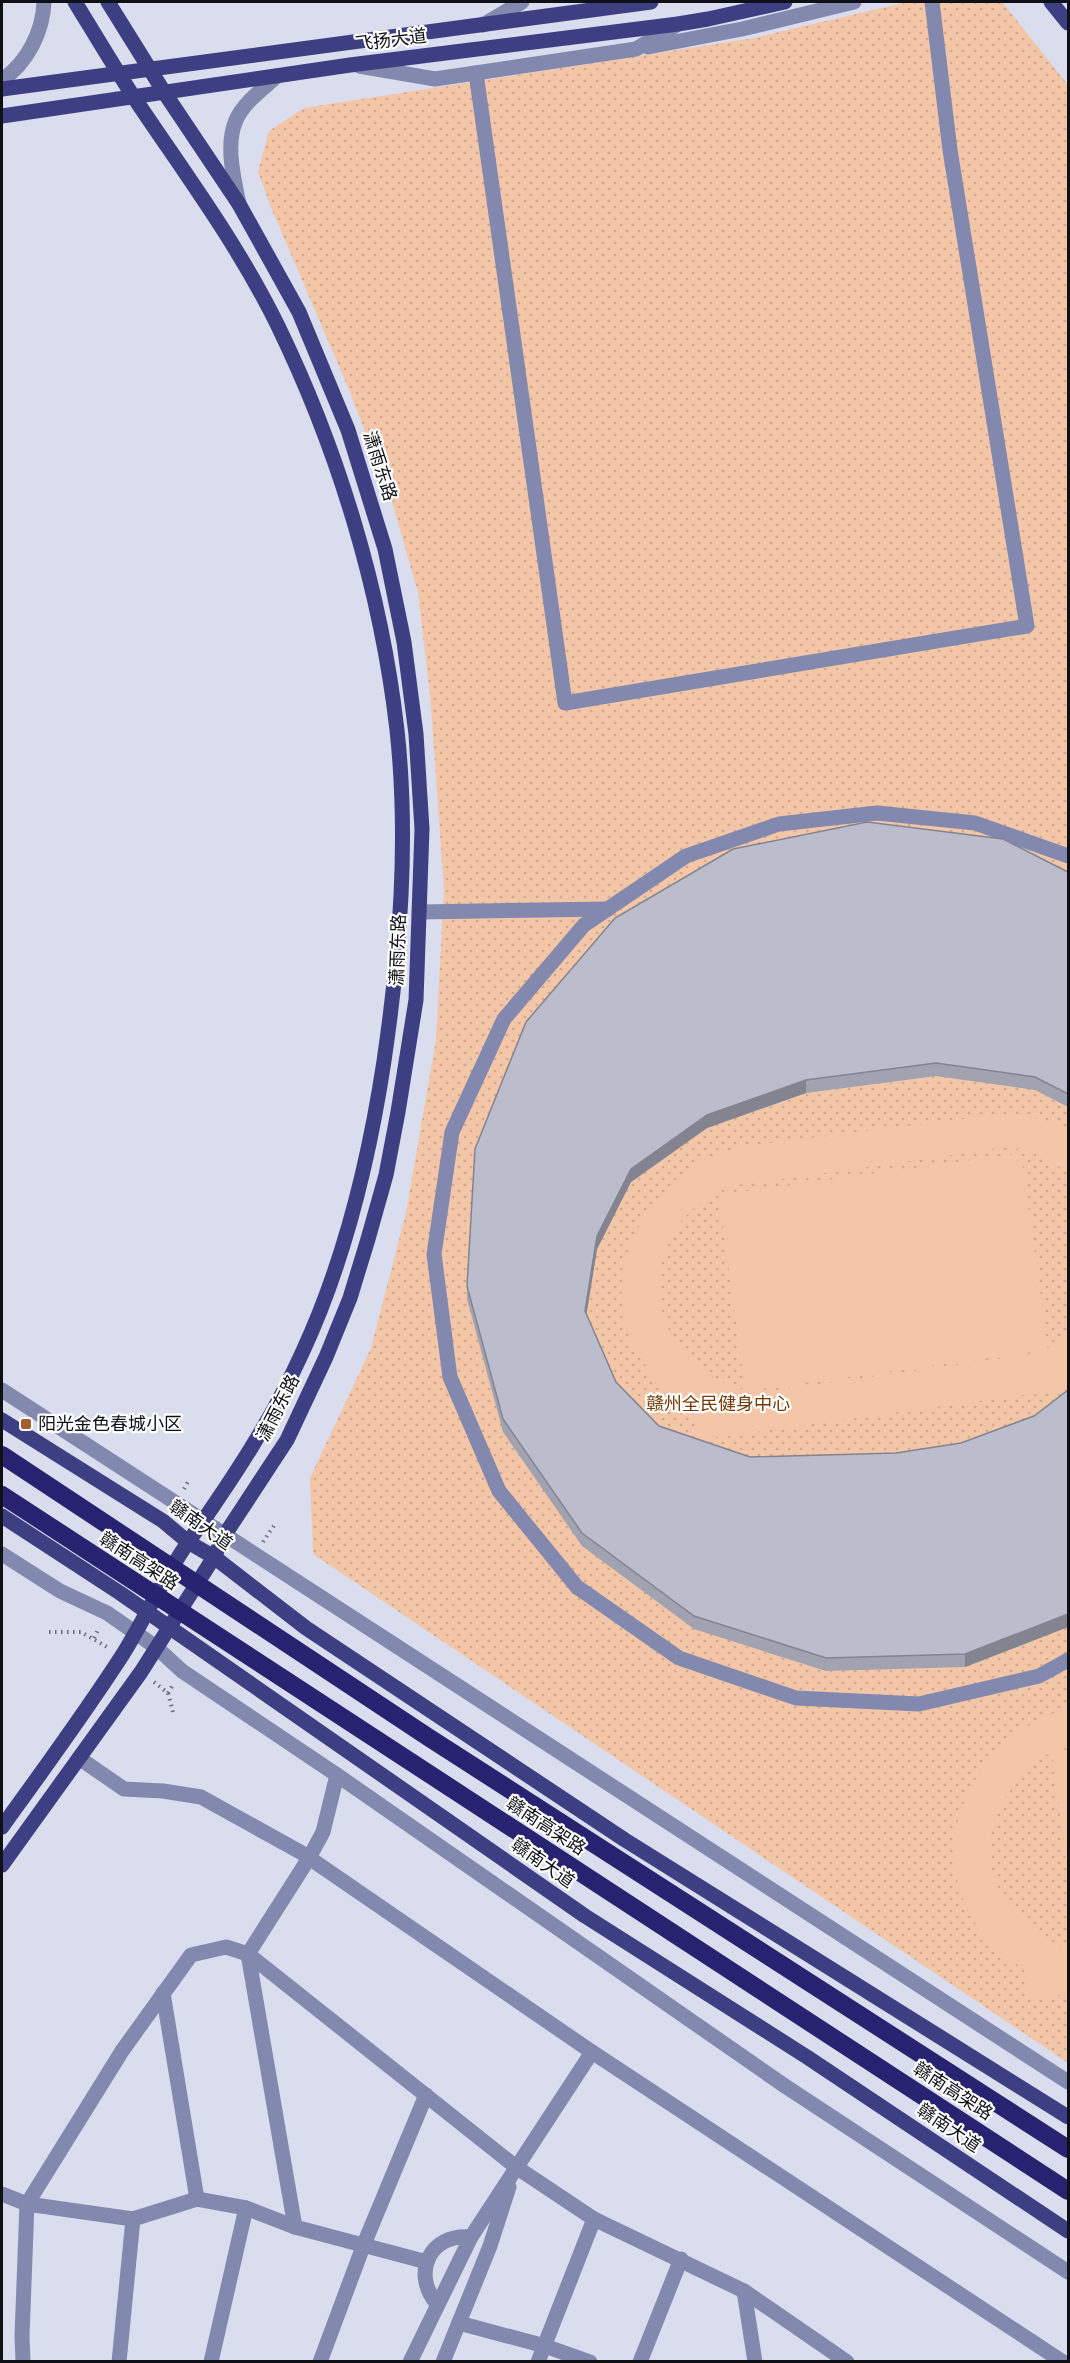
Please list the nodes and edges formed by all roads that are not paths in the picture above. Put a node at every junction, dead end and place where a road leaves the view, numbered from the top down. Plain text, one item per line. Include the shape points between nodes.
1 (44, 2) edge
2 (75, 2) edge
3 (108, 2) edge
4 (522, 2) edge
5 (651, 2) edge
6 (785, 2) edge
7 (854, 2) edge
8 (932, 2) edge
9 (1051, 2) edge
10 (1068, 23) edge
11 (678, 24) junction
12 (483, 25) junction
13 (636, 49) junction
14 (350, 65) junction
15 (150, 70) junction
16 (476, 73) junction
17 (119, 75) junction
18 (277, 76) junction
19 (2, 80) edge
20 (2, 89) edge
21 (164, 92) junction
22 (134, 97) junction
23 (2, 116) edge
24 (239, 204) junction
25 (1068, 856) edge
26 (608, 909) junction
27 (419, 912) junction
28 (2, 1390) edge
29 (2, 1420) edge
30 (2, 1455) edge
31 (2, 1496) edge
32 (2, 1516) edge
33 (203, 1523) junction
34 (224, 1536) junction
35 (188, 1542) junction
36 (2, 1554) edge
37 (214, 1557) junction
38 (148, 1613) junction
39 (169, 1628) junction
40 (136, 1633) junction
41 (156, 1647) junction
42 (1068, 1660) edge
43 (79, 1758) junction
44 (337, 1775) junction
45 (2, 1827) edge
46 (309, 1858) junction
47 (2, 1865) edge
48 (248, 1954) junction
49 (163, 1993) junction
50 (592, 2052) junction
51 (931, 2060) junction
52 (1068, 2082) edge
53 (909, 2088) junction
54 (426, 2095) junction
55 (1068, 2117) edge
56 (1068, 2140) edge
57 (1068, 2150) edge
58 (516, 2167) junction
59 (1068, 2191) edge
60 (2, 2194) edge
61 (197, 2199) junction
62 (27, 2204) junction
63 (1068, 2205) edge
64 (246, 2208) junction
65 (134, 2218) junction
66 (594, 2219) junction
67 (295, 2227) junction
68 (1068, 2231) edge
69 (471, 2237) junction
70 (364, 2244) junction
71 (681, 2259) junction
72 (427, 2262) junction
73 (1068, 2272) edge
74 (744, 2291) junction
75 (437, 2304) junction
76 (459, 2323) junction
77 (545, 2346) junction
78 (23, 2361) edge
79 (119, 2361) edge
80 (211, 2361) edge
81 (320, 2361) edge
82 (410, 2361) edge
83 (444, 2361) edge
84 (538, 2361) edge
85 (590, 2361) edge
86 (640, 2361) edge
87 (755, 2361) edge
88 (847, 2361) edge
89 (1063, 2361) edge

1 - 19 street via 39,33 22,60
2 - 17 main road, 潇雨东路
3 - 15 main road, 潇雨东路
4 - 12 street
5 - 12 main road, 飞扬大道
6 - 11 main road, 飞扬大道
7 - 13 street
8 - 16 street via 950,150 1027,626 565,703
9 - 10 main road
11 - 13 street
11 - 14 main road, 飞扬大道
12 - 15 main road, 飞扬大道
13 - 16 street
14 - 16 street via 435,79
14 - 18 main road, 飞扬大道
15 - 17 main road, 飞扬大道
15 - 21 main road, 潇雨东路
17 - 20 main road, 飞扬大道
17 - 22 main road, 潇雨东路
18 - 21 main road, 飞扬大道
18 - 24 street via 251,99 236,121 233,172
21 - 22 main road, 飞扬大道
21 - 24 main road, 潇雨东路
22 - 23 main road, 飞扬大道
22 - 33 main road, 潇雨东路 via 217,218 272,315 325,435 363,552 383,642 397,731 402,826 401,913 393,1001 377,1109 347,1231 304,1349 265,1428
24 - 27 main road, 潇雨东路 via 299,312 348,430 386,549 416,734 422,829
25 - 26 street via 975,823 877,813 779,824 686,856
26 - 27 street
26 - 42 street via 584,925 504,1019 452,1132 434,1254 450,1377 499,1491 587,1594 679,1658 796,1698 919,1704 1039,1676
27 - 34 main road, 潇雨东路 via 416,1000 399,1112 386,1174 350,1298 287,1440
28 - 33 street
29 - 35 main road, 赣南大道 via 162,1521
30 - 51 highway, 赣南高架路 via 428,1737
31 - 53 highway, 赣南高架路
32 - 38 main road, 赣南大道
33 - 34 street
33 - 35 main road, 潇雨东路
34 - 37 main road, 潇雨东路
34 - 52 street
35 - 37 main road, 赣南大道
35 - 38 main road, 潇雨东路
36 - 40 street
37 - 39 main road, 潇雨东路
37 - 55 main road, 赣南大道 via 306,1628 625,1840
38 - 39 main road, 赣南大道
38 - 40 main road, 潇雨东路
39 - 41 main road, 潇雨东路
39 - 68 main road, 赣南大道 via 585,1916 807,2057
40 - 41 street
40 - 45 main road, 潇雨东路
41 - 43 main road, 潇雨东路
41 - 44 street via 182,1671
43 - 46 street via 124,1789 201,1797
43 - 47 main road, 潇雨东路
44 - 46 street via 323,1832
44 - 73 street via 785,2086
46 - 48 street
46 - 50 street
48 - 49 street via 226,1947 191,1955
48 - 54 street
48 - 67 street
49 - 61 street
49 - 62 street via 122,2051
50 - 58 street
50 - 89 street
51 - 56 highway
51 - 57 highway, 赣南高架路
53 - 59 highway, 赣南高架路
53 - 63 highway
54 - 58 street
54 - 70 street
58 - 66 street
58 - 69 street
58 - 76 street
60 - 62 street
61 - 64 street
61 - 65 street
62 - 65 street
62 - 78 street
64 - 67 street
64 - 80 street
65 - 79 street
66 - 71 street
66 - 77 street
67 - 70 street
69 - 72 street via 444,2241
69 - 75 street
70 - 72 street
70 - 81 street
71 - 74 street
71 - 86 street
72 - 75 street via 427,2289
74 - 87 street
74 - 88 street
75 - 82 street
76 - 77 street
76 - 83 street
77 - 84 street
77 - 85 street

